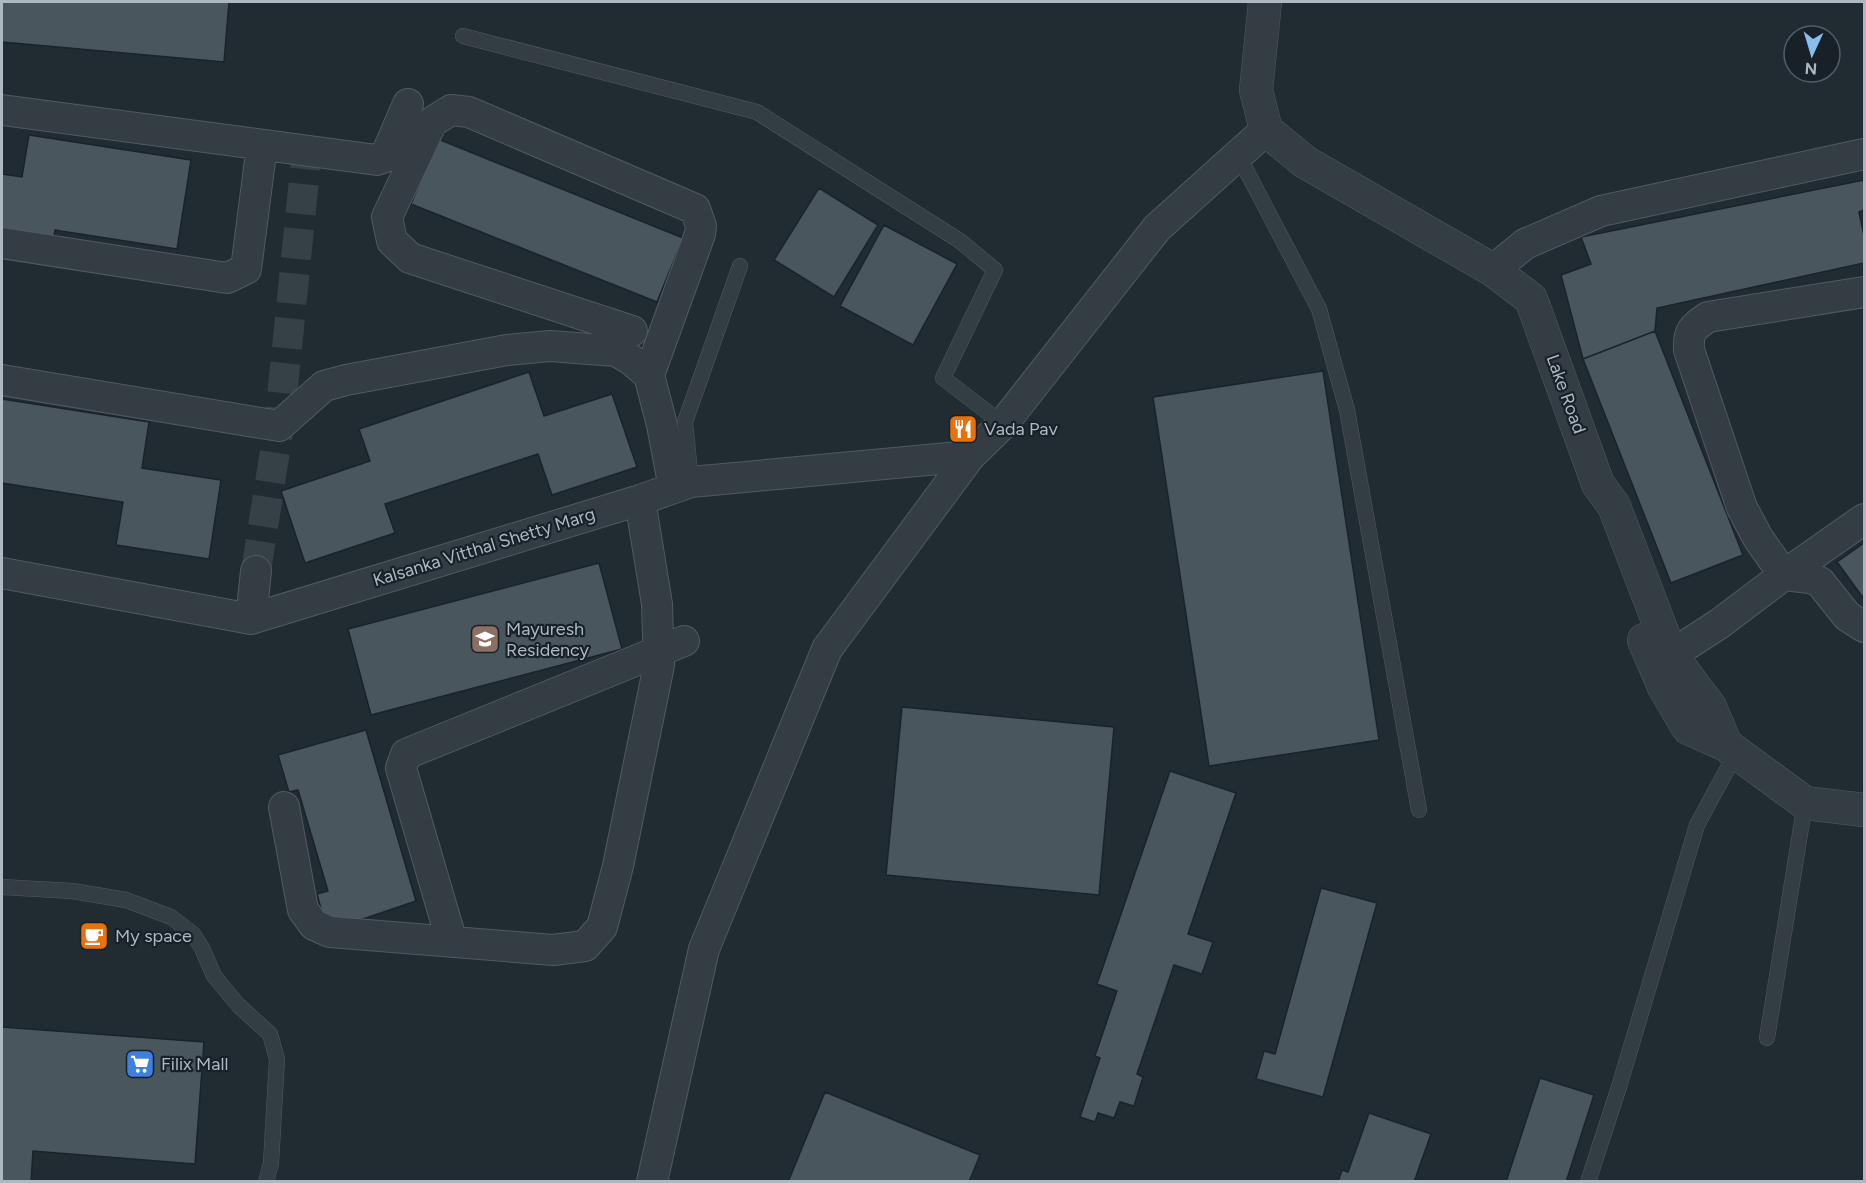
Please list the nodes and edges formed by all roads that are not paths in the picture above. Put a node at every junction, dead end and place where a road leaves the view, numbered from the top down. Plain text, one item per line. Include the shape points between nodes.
1 (1265, 2) edge
2 (463, 36) dead end
3 (408, 104) dead end
4 (2, 110) edge
5 (1266, 130) junction
6 (262, 145) junction
7 (1864, 154) edge
8 (1238, 155) junction
9 (2, 243) edge
10 (740, 266) dead end
11 (1493, 270) junction
12 (1864, 292) edge
13 (632, 330) dead end
14 (649, 375) junction
15 (2, 380) edge
16 (1003, 424) junction
17 (1594, 437) dead end
18 (970, 456) junction
19 (683, 485) junction
20 (640, 500) junction
21 (1864, 519) edge
22 (256, 571) tunnel mouth
23 (2, 573) edge
24 (1784, 575) junction
25 (251, 619) junction
26 (1864, 627) edge
27 (671, 646) junction
28 (1666, 653) junction
29 (1731, 749) junction
30 (1805, 803) junction
31 (284, 807) dead end
32 (1419, 810) dead end
33 (1864, 810) edge
34 (2, 887) edge
35 (452, 942) junction
36 (1767, 1038) dead end
37 (266, 1182) edge
38 (652, 1182) edge
39 (1587, 1182) edge

1 - 5 street via 1256,90
2 - 16 lane via 757,112 960,241 995,270 942,378
3 - 6 street via 385,157 377,160
4 - 6 street
5 - 8 street
5 - 11 street, Lake Road via 1305,162
6 - 9 street via 246,268 227,278
7 - 11 street via 1601,211 1525,244
8 - 16 street via 1157,228
8 - 32 lane via 1319,309 1347,410
10 - 19 lane via 685,422
11 - 28 street, Lake Road via 1531,299 1598,484 1598,508
12 - 24 street via 1707,317 1693,327 1689,337 1689,350 1742,508
13 - 14 street via 410,258 392,241 387,217 432,122 451,110 469,112 695,209 700,234
14 - 15 street via 616,351 550,346 507,350 324,387 279,426
14 - 19 street
16 - 18 street
17 - 28 street via 1668,624
18 - 19 street, Kalsanka Vitthal Shetty Marg
18 - 38 street via 826,649 704,950
19 - 20 street, Kalsanka Vitthal Shetty Marg
20 - 25 street, Kalsanka Vitthal Shetty Marg
20 - 27 street via 657,604
21 - 24 street
22 - 25 street
23 - 25 street, Kalsanka Vitthal Shetty Marg
24 - 26 street via 1820,582 1847,616
24 - 28 street via 1719,624
27 - 35 street via 659,665 602,927 585,946 553,950
27 - 35 street via 406,754 401,768
28 - 29 street, Lake Road via 1664,687 1688,728
29 - 30 street
29 - 39 lane via 1697,825
30 - 33 street
30 - 36 lane
31 - 35 street via 303,910 314,925 330,932
34 - 37 lane via 72,891 126,900 171,917 193,934 214,976 270,1034 277,1059 271,1163

